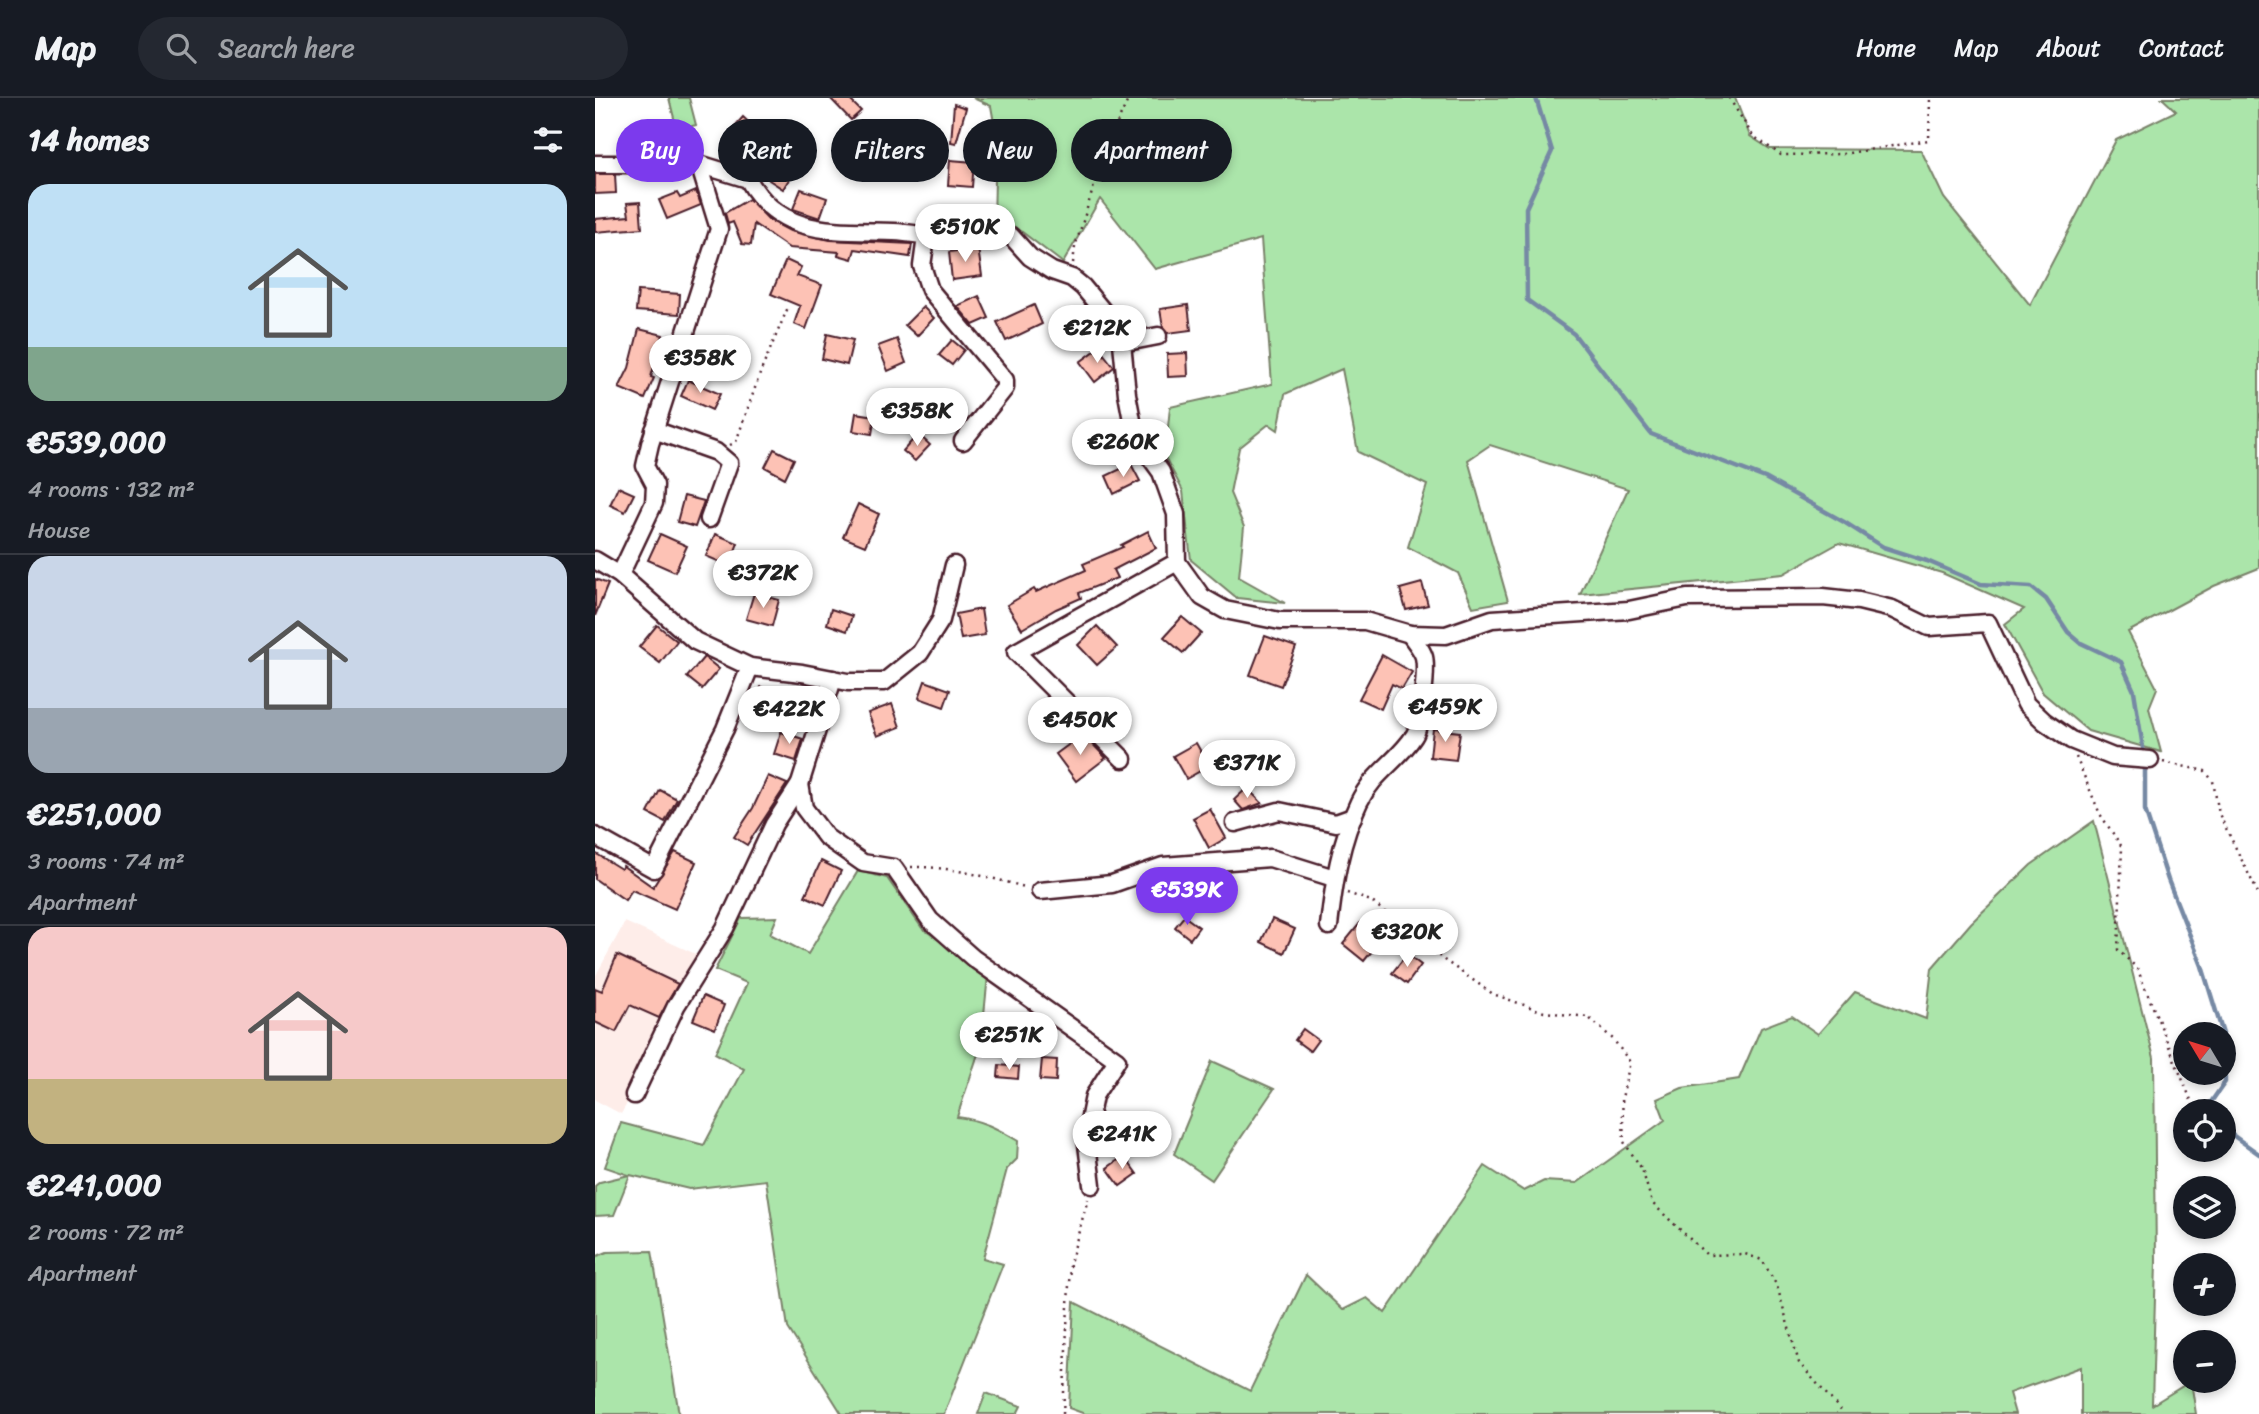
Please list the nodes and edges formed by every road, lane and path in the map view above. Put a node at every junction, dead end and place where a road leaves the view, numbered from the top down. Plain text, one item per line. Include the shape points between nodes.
1 (1129, 98) edge
2 (1730, 98) edge
3 (1930, 98) edge
4 (595, 164) edge
5 (616, 164) edge
6 (704, 166) edge
7 (704, 180) edge
8 (926, 237) junction
9 (1072, 278) junction
10 (789, 305) dead end
11 (1158, 336) dead end
12 (1122, 343) junction
13 (654, 430) junction
14 (963, 441) dead end
15 (716, 452) junction
16 (709, 519) dead end
17 (595, 560) edge
18 (1177, 562) junction
19 (954, 565) dead end
20 (620, 575) junction
21 (1410, 634) junction
22 (750, 667) junction
23 (833, 679) junction
24 (2071, 740) junction
25 (1123, 758) dead end
26 (2150, 760) joint
27 (800, 784) junction
28 (1353, 817) junction
29 (1235, 823) dead end
30 (595, 836) edge
31 (894, 868) junction
32 (1334, 883) junction
33 (1040, 891) joint
34 (2259, 895) edge
35 (1329, 926) dead end
36 (634, 1095) dead end
37 (2191, 1099) edge
38 (1092, 1185) joint
39 (1063, 1414) edge
40 (1844, 1414) edge

1 - 9 path via 1106,147 1075,247
2 - 3 path via 1753,136 1781,155 1818,155 1929,140
4 - 5 street
6 - 8 street via 748,179 757,196 799,225
7 - 13 street via 719,229
8 - 9 street via 957,238 983,232 1011,236 1030,257
8 - 14 street via 922,266 930,289 1005,380 1005,388
9 - 12 street via 1111,321
10 - 15 path via 736,442
11 - 12 street
12 - 18 street via 1135,436 1161,472 1177,514
13 - 15 street
13 - 20 street via 645,466 655,485 654,503
15 - 16 street via 729,463
17 - 20 street
18 - 21 street via 1202,597 1225,610 1280,621 1365,621
18 - 25 street via 1016,652
19 - 23 street via 941,620 920,653 884,681
20 - 22 street via 695,641
21 - 24 street via 1446,635 1492,619 1629,610 1687,598 1859,601 1892,609 1929,627 1988,623 2026,704
21 - 28 street via 1425,658 1415,735 1372,779
22 - 23 street
22 - 30 street via 725,729 654,869
23 - 27 street
24 - 26 street via 2113,757
24 - 37 path via 2099,814 2122,847 2118,950 2137,968
26 - 34 path via 2205,771 2213,781 2218,814
27 - 31 street via 804,808 826,837 863,863
27 - 36 street via 774,824 725,928 675,1006
28 - 29 street via 1336,823 1279,811
28 - 32 street via 1341,846
31 - 33 path via 939,869
31 - 38 street via 930,920 973,958 1117,1060 1094,1096 1086,1136
32 - 33 street via 1270,858 1163,866 1112,884
32 - 35 street
32 - 40 path via 1371,901 1493,994 1543,1012 1588,1017 1612,1038 1630,1062 1622,1098 1625,1142 1642,1169 1652,1203 1707,1255 1745,1254 1762,1260 1777,1286 1799,1363
38 - 39 path via 1070,1264

